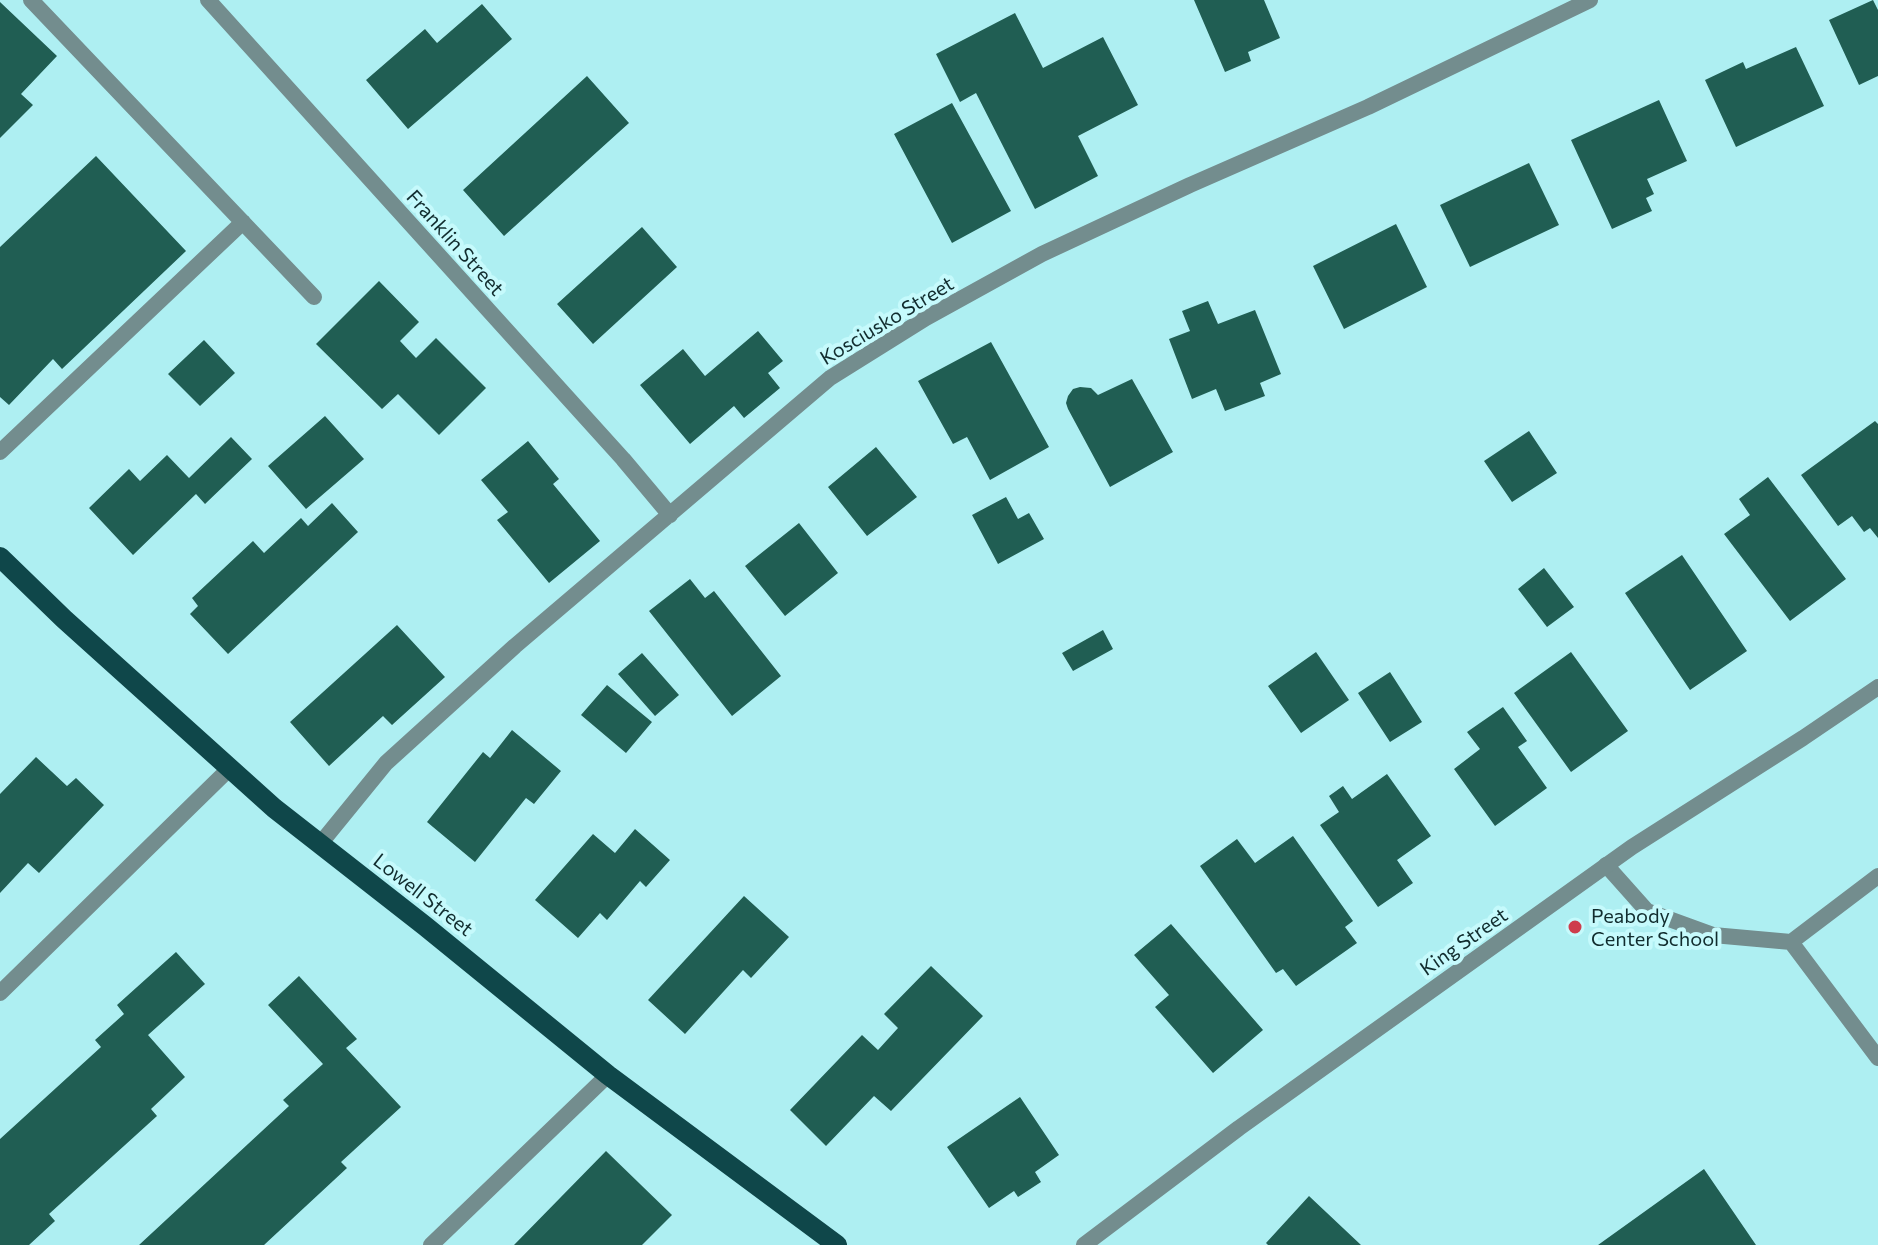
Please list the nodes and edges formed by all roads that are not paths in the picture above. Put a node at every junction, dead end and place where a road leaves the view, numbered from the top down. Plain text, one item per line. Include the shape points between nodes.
1 (31, 0) edge
2 (208, 0) edge
3 (1590, 0) edge
4 (243, 222) junction
5 (314, 297) dead end
6 (0, 452) edge
7 (670, 515) junction
8 (0, 557) edge
9 (1878, 687) edge
10 (229, 769) junction
11 (320, 844) junction
12 (1606, 865) junction
13 (1878, 876) edge
14 (1791, 942) junction
15 (0, 993) edge
16 (1878, 1058) edge
17 (608, 1075) junction
18 (431, 1245) edge
19 (837, 1245) edge
20 (1084, 1245) edge

1 - 4 street
2 - 7 street, Franklin Street
3 - 7 street, Kosciusko Street via 1042,254 926,318 830,378
4 - 5 street
4 - 6 street
7 - 11 street, Kosciusko Street via 386,763
8 - 10 main road, Lowell Street
9 - 12 street, King Street
10 - 11 main road, Lowell Street
10 - 15 street
11 - 17 main road, Lowell Street
12 - 14 street via 1647,911 1713,935
12 - 20 street, King Street
13 - 14 street
14 - 16 street
17 - 18 street
17 - 19 main road, Lowell Street

